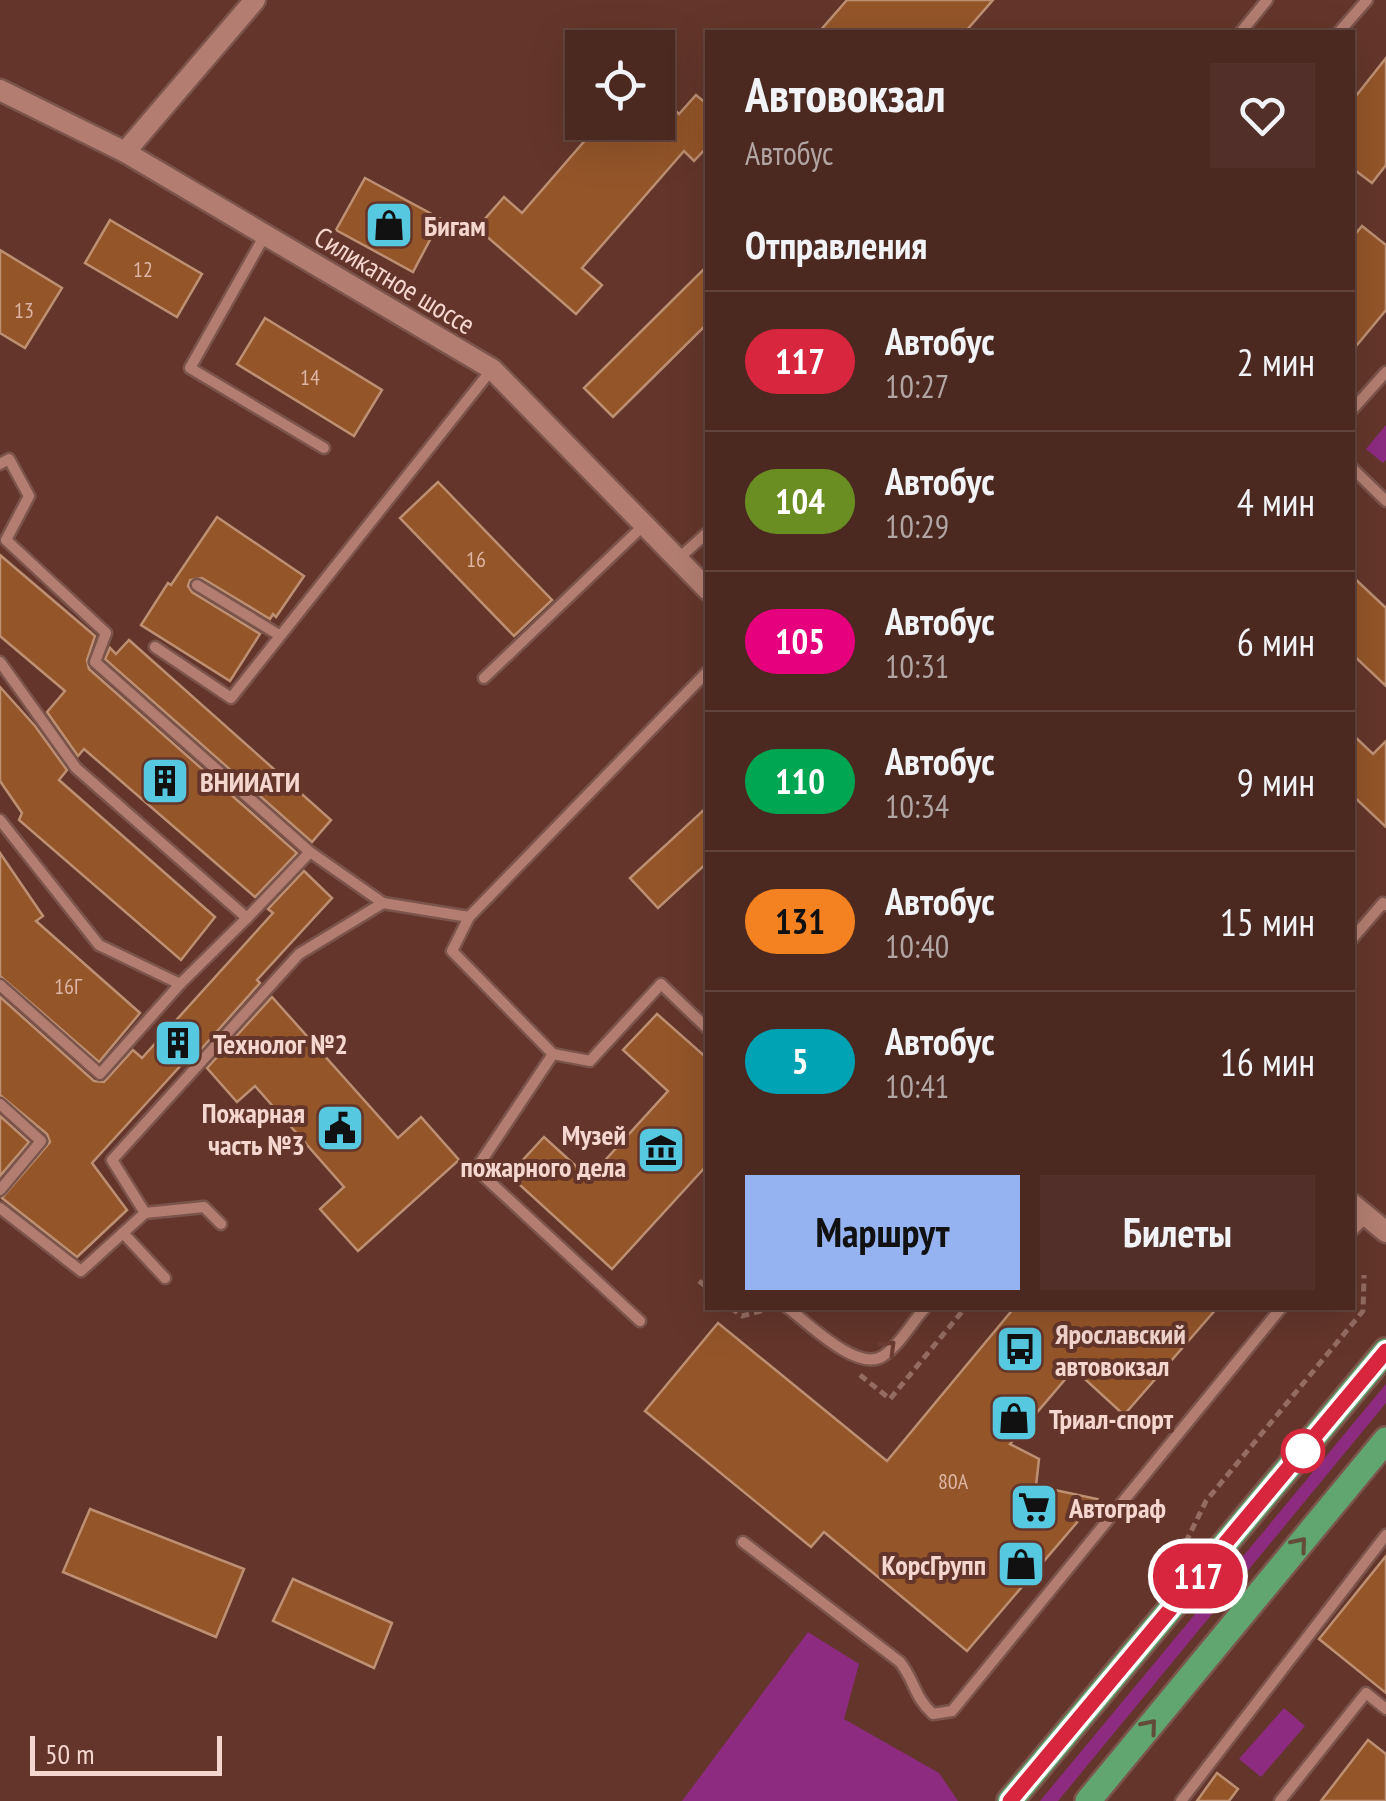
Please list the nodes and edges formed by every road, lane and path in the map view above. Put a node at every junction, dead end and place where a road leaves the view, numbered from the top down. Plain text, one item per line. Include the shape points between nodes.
1 (255, 0) edge
2 (1266, 0) edge
3 (1367, 0) edge
4 (1243, 30) edge
5 (1341, 30) edge
6 (0, 90) edge
7 (125, 152) junction
8 (265, 234) junction
9 (492, 369) junction
10 (1386, 372) edge
11 (1355, 407) edge
12 (324, 448) dead end
13 (0, 464) edge
14 (1355, 471) edge
15 (1386, 501) edge
16 (644, 524) junction
17 (705, 535) edge
18 (677, 559) junction
19 (197, 585) dead end
20 (705, 587) edge
21 (280, 635) junction
22 (154, 647) dead end
23 (0, 662) edge
24 (705, 674) edge
25 (484, 678) dead end
26 (0, 820) edge
27 (310, 852) junction
28 (384, 903) junction
29 (1385, 903) edge
30 (469, 917) junction
31 (247, 918) junction
32 (1355, 936) edge
33 (0, 984) edge
34 (180, 984) junction
35 (705, 1026) edge
36 (553, 1054) junction
37 (0, 1104) edge
38 (0, 1190) edge
39 (0, 1208) edge
40 (145, 1214) junction
41 (1357, 1217) edge
42 (221, 1224) dead end
43 (1386, 1232) edge
44 (123, 1233) junction
45 (1364, 1274) dead end
46 (165, 1278) dead end
47 (699, 1280) dead end
48 (705, 1285) edge
49 (791, 1310) edge
50 (923, 1310) edge
51 (1279, 1310) edge
52 (640, 1321) dead end
53 (1386, 1352) edge
54 (1386, 1440) edge
55 (1386, 1535) edge
56 (744, 1542) dead end
57 (1180, 1554) dead end
58 (1386, 1710) edge
59 (1010, 1801) edge
60 (1088, 1801) edge
61 (1181, 1801) edge
62 (1280, 1801) edge

1 - 7 street
2 - 4 lane
3 - 5 lane
6 - 7 street, Силикатное шоссе
7 - 8 street, Силикатное шоссе
8 - 9 street, Силикатное шоссе
8 - 12 lane via 190,368
9 - 16 street, Силикатное шоссе
9 - 21 lane
10 - 11 lane
13 - 27 lane via 9,459 28,496 6,540 106,633 96,662
14 - 15 lane
16 - 18 street, Силикатное шоссе
16 - 25 lane
17 - 18 lane
18 - 20 street, Силикатное шоссе
19 - 21 lane
21 - 22 lane via 230,698
23 - 31 lane via 76,768
24 - 30 lane
26 - 34 lane via 99,945
27 - 28 lane
27 - 31 lane
28 - 30 lane
28 - 40 lane via 299,954 112,1160
29 - 32 lane
30 - 36 lane via 452,951
31 - 34 lane
33 - 34 lane via 100,1074
35 - 36 lane via 661,984 590,1062
36 - 52 lane via 476,1169
37 - 38 lane via 41,1141
39 - 44 lane via 81,1271
40 - 42 lane via 204,1208
40 - 44 lane
41 - 43 street
44 - 46 lane
45 - 57 path via 1363,1311 1206,1501
47 - 48 path
49 -> 50 lane via 852,1356 871,1362 885,1356
51 - 56 lane via 952,1712 932,1714 917,1700 900,1662
53 - 59 main road
60 -> 54 main road
55 - 61 lane
58 - 62 lane via 1366,1693

